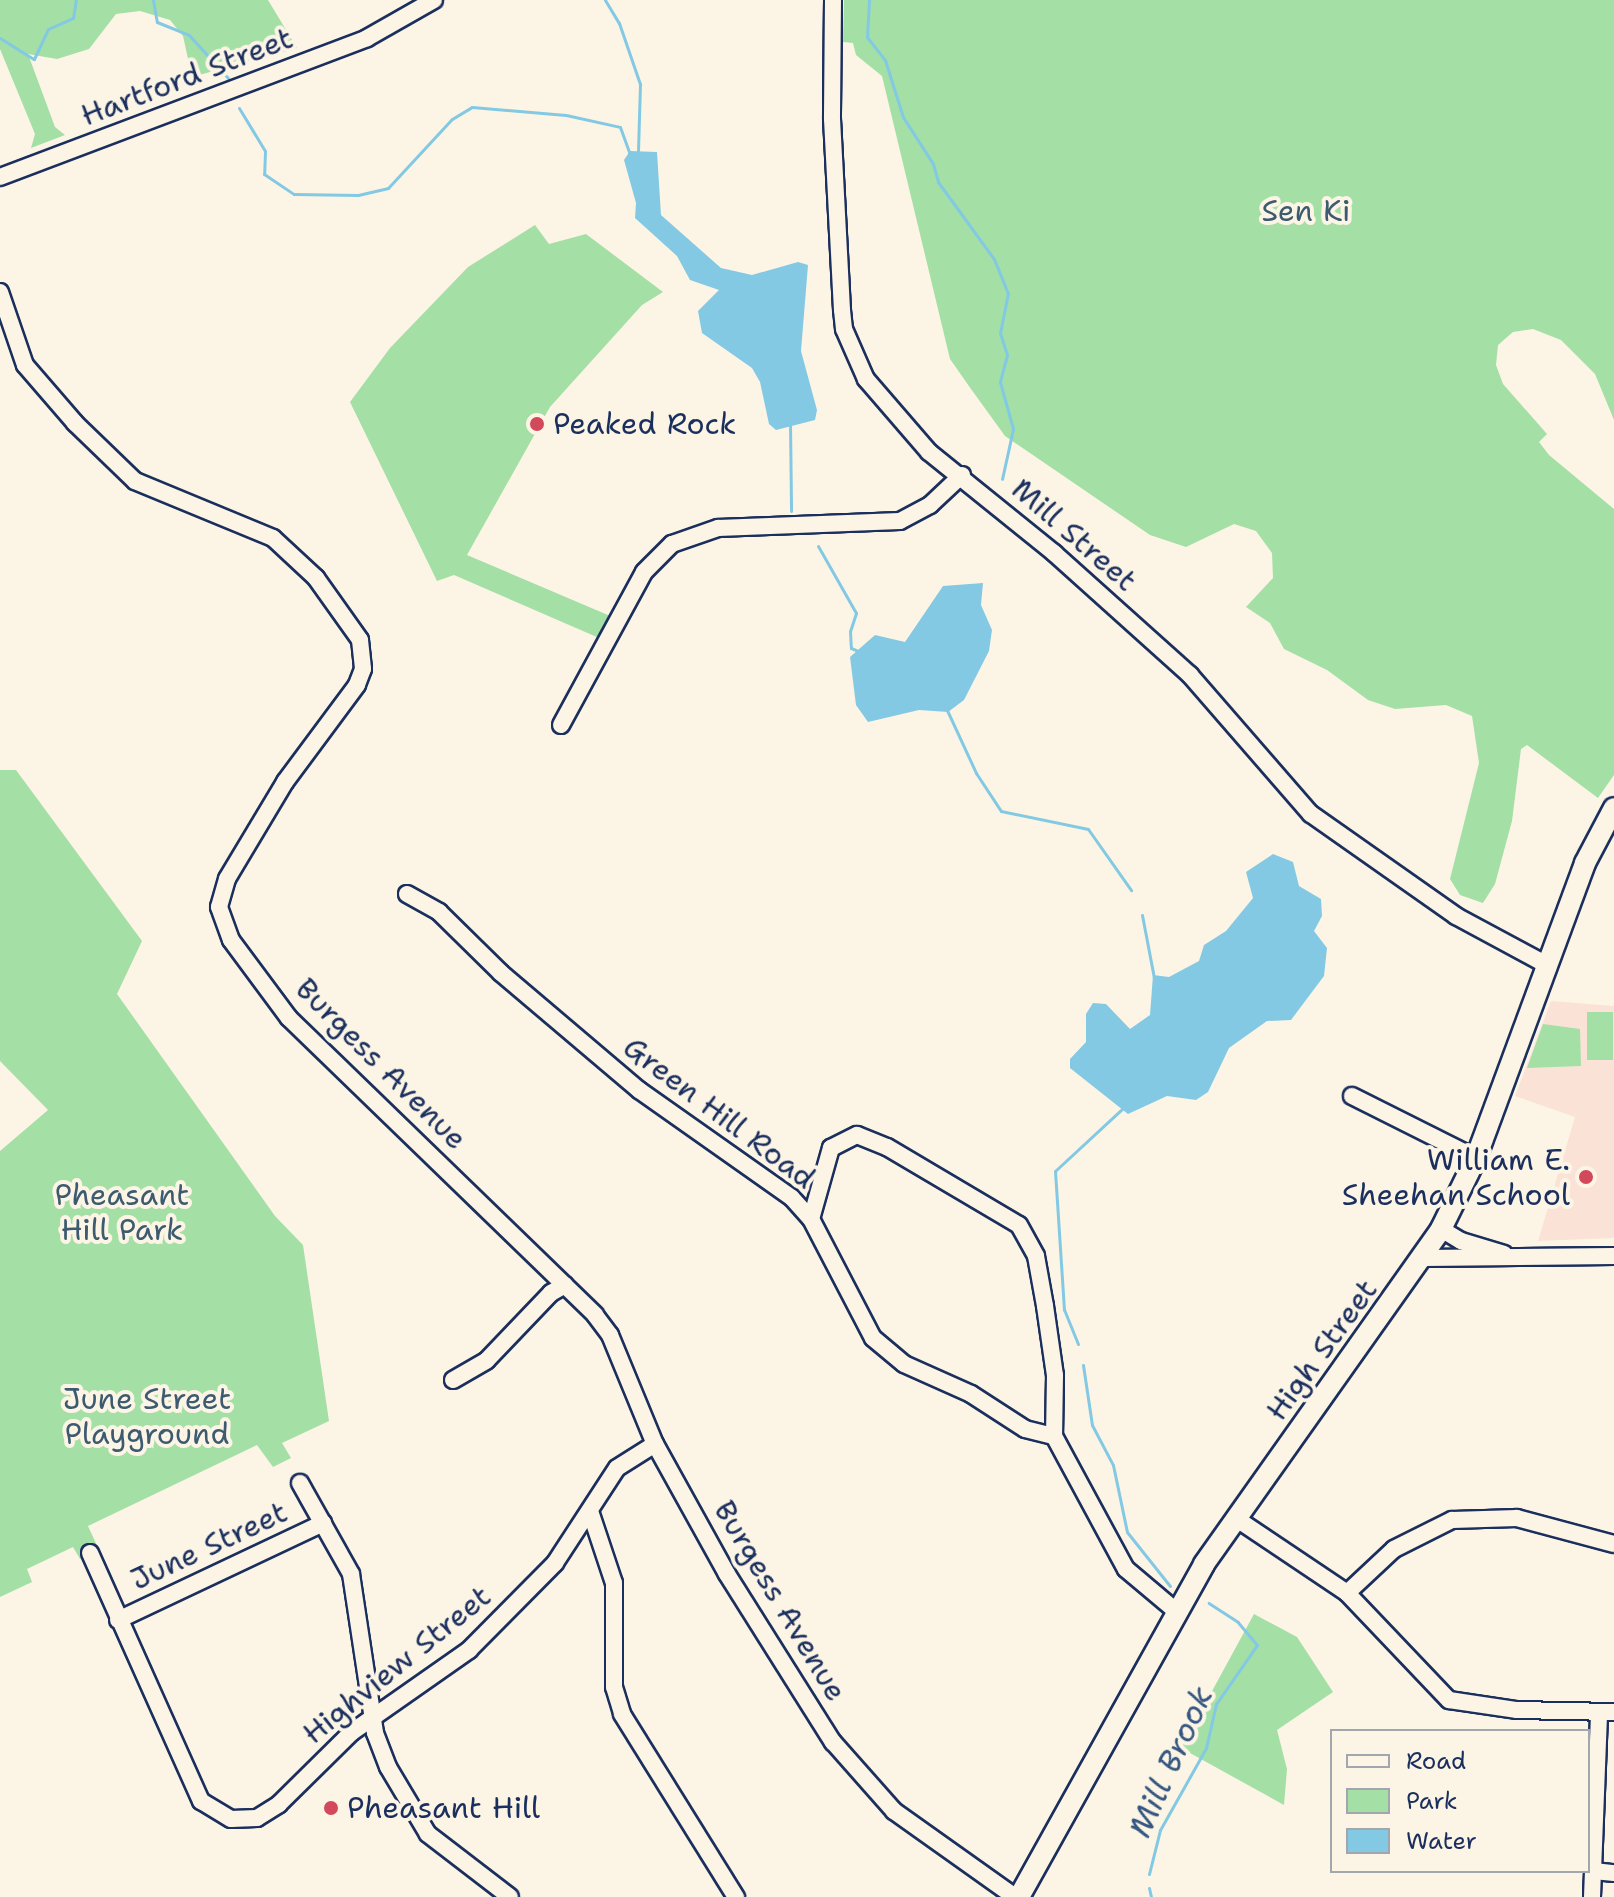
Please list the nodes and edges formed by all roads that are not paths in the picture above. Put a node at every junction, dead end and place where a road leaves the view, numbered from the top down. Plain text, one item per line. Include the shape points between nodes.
1 (434, 0) edge
2 (833, 0) edge
3 (0, 177) edge
4 (0, 292) edge
5 (962, 475) junction
6 (561, 725) dead end
7 (1614, 808) edge
8 (407, 894) dead end
9 (1547, 965) junction
10 (1352, 1096) dead end
11 (1476, 1158) junction
12 (811, 1219) junction
13 (1441, 1229) junction
14 (1514, 1256) junction
15 (1614, 1256) edge
16 (1424, 1258) junction
17 (565, 1285) junction
18 (453, 1380) dead end
19 (1054, 1436) junction
20 (655, 1444) junction
21 (300, 1483) dead end
22 (590, 1511) junction
23 (1237, 1519) junction
24 (323, 1523) junction
25 (1614, 1544) edge
26 (90, 1553) dead end
27 (1347, 1593) junction
28 (1176, 1611) junction
29 (118, 1620) junction
30 (1606, 1712) edge
31 (372, 1717) junction
32 (1594, 1871) junction
33 (1614, 1873) edge
34 (510, 1897) edge
35 (736, 1897) edge
36 (1017, 1897) edge
37 (1592, 1897) edge

1 - 3 street, Hartford Street via 367,38
2 - 5 street, Mill Street via 832,119 844,329 866,379 903,427
4 - 17 street, Burgess Avenue via 25,365 40,386 135,481 273,538 316,578 353,624 363,669 357,685 285,782 227,879 219,907 224,924 289,1018
5 - 6 street via 930,505 900,521 718,528 672,544 644,572
5 - 9 street, Mill Street via 1190,675 1311,814 1456,916
7 - 9 main road, High Street via 1585,863
8 - 12 street, Green Hill Road via 464,933 598,1058 792,1198
9 - 11 main road, High Street
10 - 11 street
11 - 13 main road, High Street
12 - 19 street, Green Hill Road via 873,1338 904,1364 971,1394 1025,1429
12 - 19 street via 831,1148 857,1135 887,1147 1019,1225 1036,1256 1045,1306 1055,1375
13 - 14 street via 1461,1241
13 - 16 main road, High Street
14 - 15 street
14 - 16 street
16 - 23 main road, High Street
17 - 18 street via 487,1360
17 - 20 street, Burgess Avenue via 610,1335
19 - 28 street via 1126,1569
20 - 22 street, Highview Street via 617,1468
20 - 36 street, Burgess Avenue via 727,1574 833,1742 894,1811
21 - 24 street
22 - 31 street, Highview Street via 532,1589 469,1650
22 - 35 street via 614,1583 614,1687 622,1714
23 - 27 street
23 - 28 main road, High Street
24 - 29 street, June Street
24 - 31 street via 351,1574
25 - 27 street via 1517,1518 1452,1520 1412,1536
26 - 29 street, Highview Street
27 - 30 street via 1449,1700 1517,1710
28 - 36 main road, High Street
29 - 31 street, Highview Street via 201,1801 218,1815 257,1818 268,1811
30 - 32 street
31 - 34 street via 388,1767 428,1834
32 - 33 street
32 - 37 street

